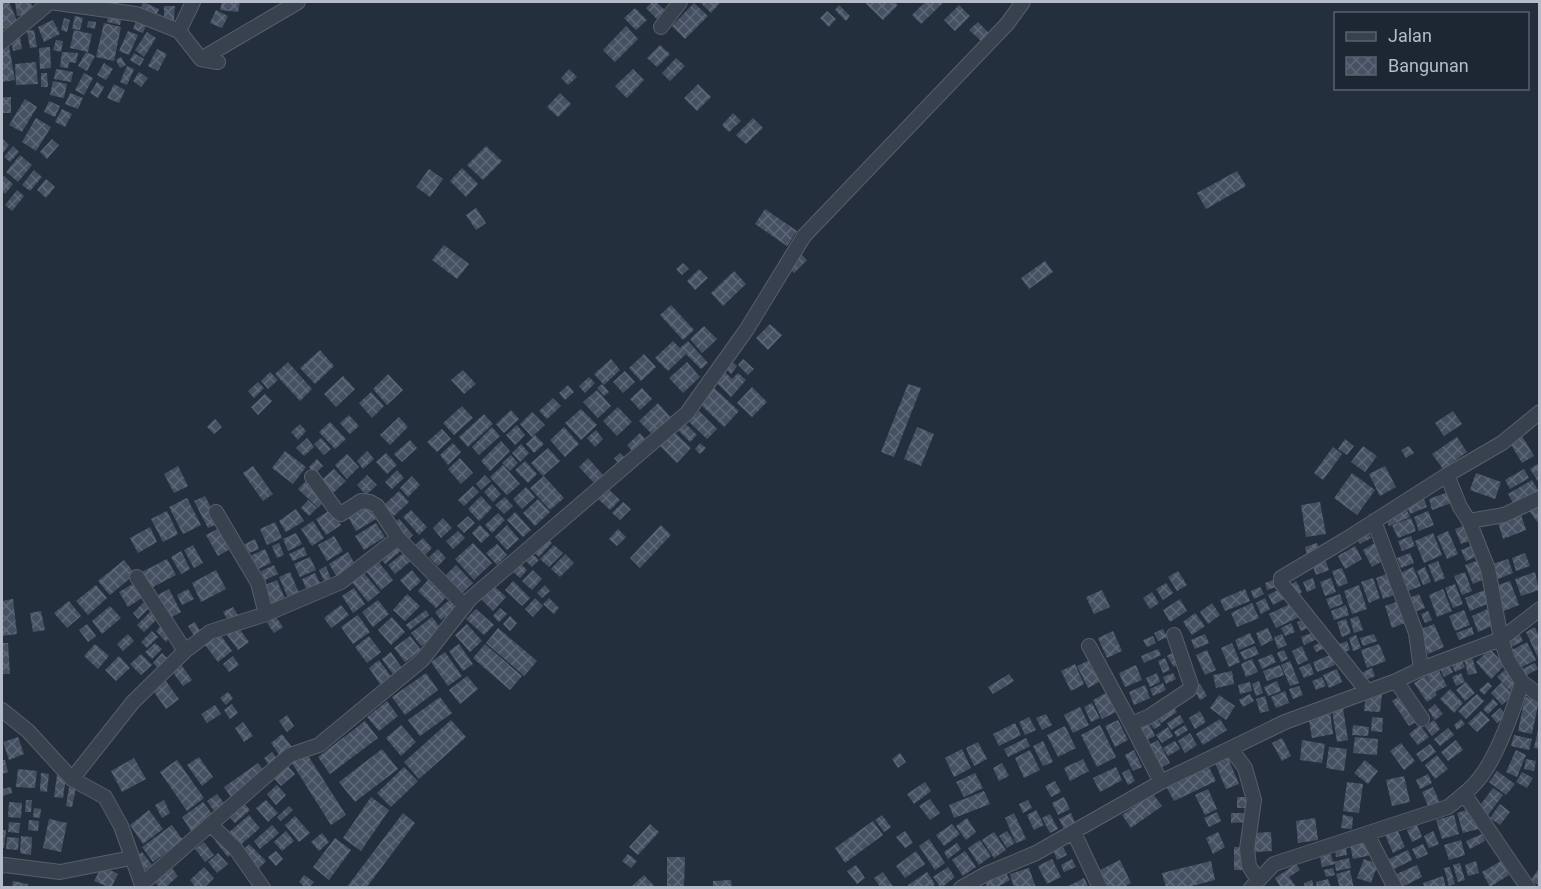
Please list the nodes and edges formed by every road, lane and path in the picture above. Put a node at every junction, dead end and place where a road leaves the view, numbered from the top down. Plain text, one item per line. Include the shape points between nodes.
1 (50, 2) edge
2 (193, 2) edge
3 (298, 2) edge
4 (680, 2) edge
5 (1023, 2) edge
6 (661, 27) dead end
7 (179, 31) junction
8 (2, 42) edge
9 (201, 59) junction
10 (218, 62) dead end
11 (1539, 412) edge
12 (1447, 475) junction
13 (312, 477) dead end
14 (1539, 498) edge
15 (216, 512) dead end
16 (1469, 520) junction
17 (1374, 521) junction
18 (398, 538) junction
19 (138, 577) dead end
20 (465, 606) junction
21 (1539, 609) edge
22 (266, 614) junction
23 (1174, 635) dead end
24 (1501, 639) junction
25 (1089, 646) dead end
26 (184, 651) junction
27 (1421, 669) junction
28 (1396, 681) junction
29 (1522, 682) junction
30 (1367, 692) junction
31 (1539, 696) edge
32 (2, 710) edge
33 (1422, 719) dead end
34 (1131, 724) junction
35 (1231, 749) junction
36 (72, 779) junction
37 (1161, 782) junction
38 (1465, 795) junction
39 (210, 824) junction
40 (1074, 833) junction
41 (1367, 834) junction
42 (131, 858) junction
43 (2, 866) edge
44 (1255, 884) edge
45 (142, 886) edge
46 (263, 888) edge
47 (961, 888) edge
48 (1100, 888) edge
49 (1395, 888) edge
50 (1528, 888) edge

1 - 7 street via 136,14
1 - 8 street
2 - 7 street
3 - 9 street
4 - 6 street
5 - 20 street via 1007,24 804,236 747,329 687,413
7 - 9 street
9 - 10 street
11 - 12 street via 1503,443
12 - 16 street
12 - 17 street
13 - 18 street via 341,514 361,501 377,506
14 - 16 street via 1504,515
15 - 22 street via 258,583
16 - 24 street via 1488,569
17 - 27 street via 1416,633
17 - 30 street via 1280,580
18 - 20 street
18 - 22 street via 341,582
19 - 26 street
20 - 39 street via 422,660 319,745 290,755
21 - 24 street
22 - 26 street via 210,632
23 - 34 street via 1191,685 1189,690
24 - 27 street
24 - 29 street
25 - 34 street
26 - 36 street via 133,702
27 - 28 street
28 - 30 street
28 - 33 street
29 - 31 street
29 - 38 street via 1511,719 1485,772
30 - 35 street via 1285,722
32 - 36 street via 28,731
34 - 37 street
35 - 37 street
35 - 44 street via 1245,768 1254,800 1247,849
36 - 42 street via 105,797 121,826
37 - 40 street
38 - 41 street via 1436,813
38 - 50 street
39 - 45 street
39 - 46 street via 235,848
40 - 47 street
40 - 48 street
41 - 44 street via 1274,864
41 - 49 street
42 - 43 street via 60,872
42 - 45 street

